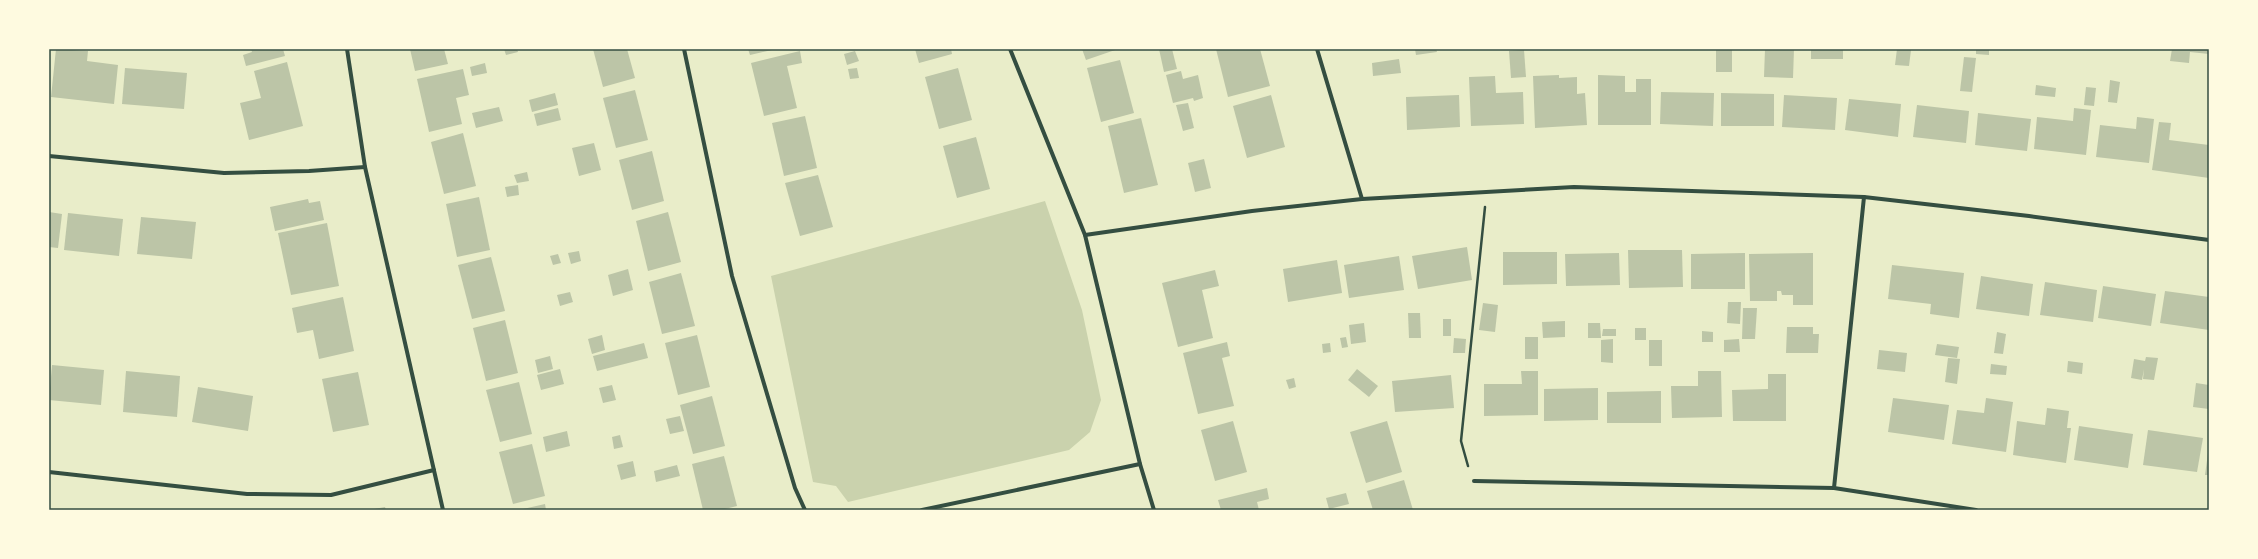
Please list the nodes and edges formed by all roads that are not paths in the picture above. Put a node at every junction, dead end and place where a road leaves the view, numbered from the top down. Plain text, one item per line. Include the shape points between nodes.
1 (347, 49) edge
2 (684, 49) edge
3 (1010, 49) edge
4 (1317, 49) edge
5 (49, 156) edge
6 (365, 167) junction
7 (1864, 197) junction
8 (1362, 199) junction
9 (1085, 235) junction
10 (2209, 240) edge
11 (1140, 464) junction
12 (434, 470) junction
13 (49, 472) edge
14 (1474, 481) road end
15 (1834, 488) junction
16 (443, 510) edge
17 (805, 510) edge
18 (922, 510) edge
19 (1154, 510) edge
20 (1976, 510) edge

1 - 6 street
2 - 17 street via 732,276 795,488
3 - 9 street
4 - 8 street
5 - 6 street via 224,173
6 - 12 street
7 - 8 street via 1574,187
7 - 10 street
7 - 15 street
8 - 9 street via 1252,211
9 - 11 street
11 - 18 street
11 - 19 street
12 - 13 street via 331,495 247,494
12 - 16 street
14 - 15 street
15 - 20 street

